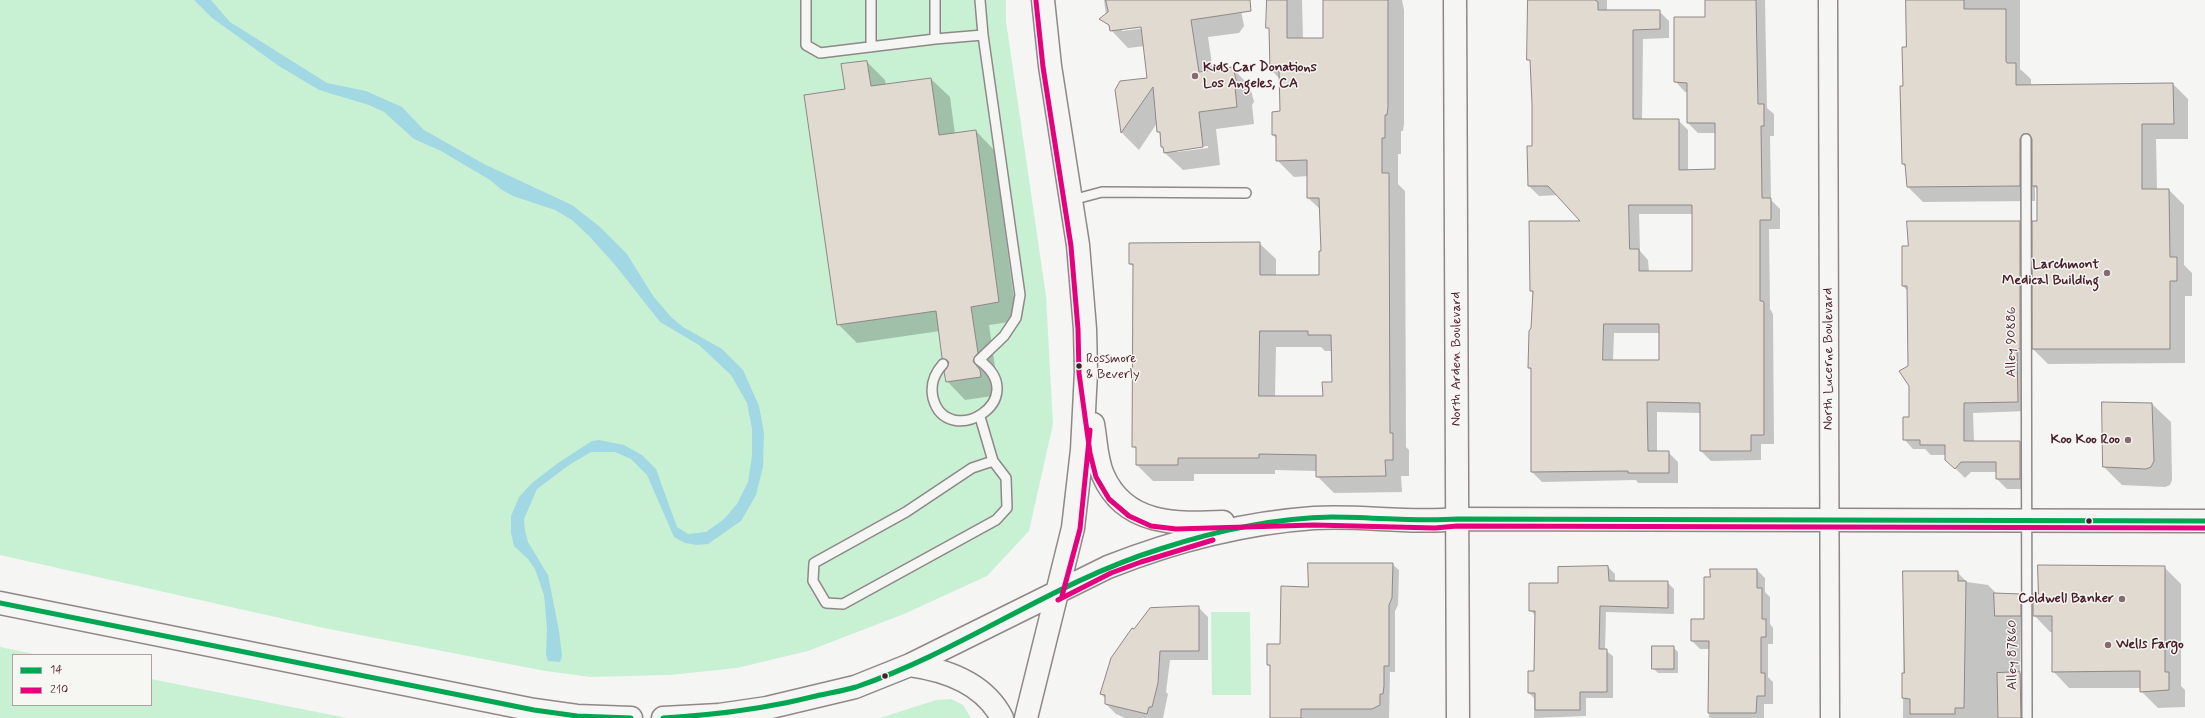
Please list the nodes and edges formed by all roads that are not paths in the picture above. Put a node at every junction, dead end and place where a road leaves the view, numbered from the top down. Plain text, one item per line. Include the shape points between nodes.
1 (806, 0) edge
2 (871, 0) edge
3 (935, 0) edge
4 (980, 0) edge
5 (1043, 0) edge
6 (1455, 0) edge
7 (1828, 0) edge
8 (983, 35) junction
9 (936, 39) junction
10 (871, 47) junction
11 (2026, 139) dead end
12 (1246, 193) dead end
13 (1072, 200) junction
14 (943, 364) dead end
15 (1086, 372) junction
16 (980, 417) junction
17 (993, 460) junction
18 (1314, 518) junction
19 (1457, 519) junction
20 (1829, 519) junction
21 (2026, 520) junction
22 (2205, 521) edge
23 (1055, 594) junction
24 (0, 603) edge
25 (910, 665) junction
26 (631, 718) edge
27 (663, 718) edge
28 (1002, 718) edge
29 (1026, 718) edge
30 (1458, 718) edge
31 (1830, 718) edge
32 (2027, 718) edge

1 - 10 lane via 806,45 820,53
2 - 10 lane
3 - 9 lane
4 - 8 lane
5 - 13 main road via 1050,66
6 - 19 main road, North Arden Boulevard
7 - 20 street, North Lucerne Boulevard
8 - 9 lane
8 - 16 lane via 1020,295 1016,318 1004,336 978,360 987,366 992,374 996,393 988,411
9 - 10 lane
11 - 21 lane, Alley 90886
12 - 13 lane via 1102,192
13 - 15 main road via 1082,288
14 - 16 lane via 932,382 934,402 949,417 970,420
15 - 18 main road via 1097,452 1103,475 1115,495 1132,510 1154,520 1177,522
15 - 23 main road via 1085,411 1073,528
16 - 17 lane
17 - 17 lane via 972,468 906,512 814,563 813,581 826,603 843,604 996,520 1007,508 1006,478
18 - 19 main road via 1435,521
18 - 23 main road via 1219,531 1177,542 1108,567
19 - 20 main road
19 - 30 main road, North Arden Boulevard
20 - 21 main road
20 - 31 street, North Lucerne Boulevard
21 - 22 main road
21 - 32 lane, Alley 87860
23 - 25 main road
23 - 29 main road
24 - 26 main road via 534,710 577,716
25 - 27 main road via 855,687 767,708 719,715
25 - 28 main road via 936,668 960,678 981,693

